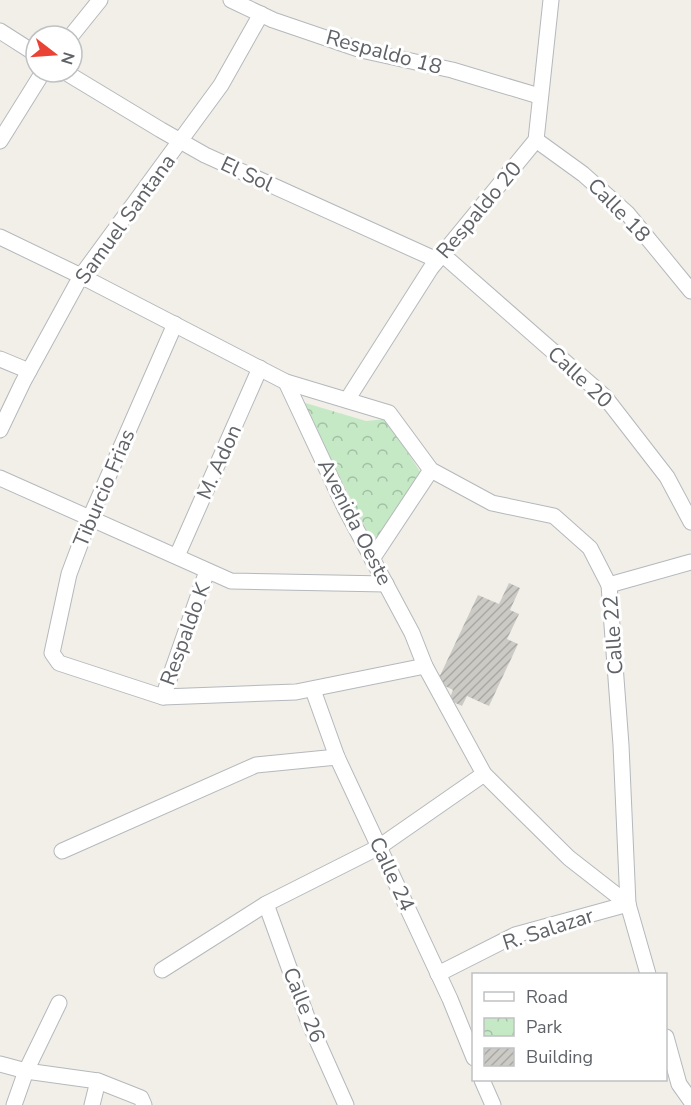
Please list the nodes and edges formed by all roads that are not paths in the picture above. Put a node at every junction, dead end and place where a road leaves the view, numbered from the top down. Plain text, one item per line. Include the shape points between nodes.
1 (100, 0) edge
2 (231, 0) edge
3 (551, 0) edge
4 (261, 14) junction
5 (81, 24) edge
6 (0, 30) edge
7 (24, 46) edge
8 (84, 83) edge
9 (36, 84) edge
10 (540, 96) junction
11 (536, 140) junction
12 (0, 141) edge
13 (181, 141) junction
14 (0, 237) edge
15 (440, 257) junction
16 (81, 276) junction
17 (691, 291) edge
18 (175, 324) junction
19 (0, 359) edge
20 (260, 368) junction
21 (29, 371) junction
22 (286, 382) junction
23 (347, 400) junction
24 (0, 430) edge
25 (431, 470) junction
26 (0, 478) edge
27 (90, 518) junction
28 (691, 522) edge
29 (177, 556) junction
30 (372, 559) junction
31 (691, 562) edge
32 (207, 571) junction
33 (386, 584) junction
34 (609, 585) junction
35 (425, 666) junction
36 (314, 690) junction
37 (162, 697) junction
38 (337, 757) junction
39 (484, 774) junction
40 (379, 847) junction
41 (62, 851) dead end
42 (266, 904) junction
43 (628, 904) junction
44 (162, 970) dead end
45 (647, 973) edge
46 (438, 974) junction
47 (59, 1003) dead end
48 (667, 1041) edge
49 (472, 1053) edge
50 (0, 1064) edge
51 (27, 1071) junction
52 (98, 1081) junction
53 (482, 1081) edge
54 (691, 1101) edge
55 (14, 1105) edge
56 (92, 1105) edge
57 (144, 1105) edge
58 (346, 1105) edge
59 (493, 1105) edge

1 - 5 street
2 - 4 street, Respaldo 18
3 - 10 street, Respaldo 20
4 - 10 street, Respaldo 18 via 361,50 452,70
4 - 13 street, Samuel Santana via 221,85
6 - 7 street
8 - 13 street, El Sol
9 - 12 street
10 - 11 street, Respaldo 20
11 - 15 street, Respaldo 20
11 - 17 street, Calle 18 via 627,213
13 - 15 street, El Sol via 302,200
13 - 16 street, Samuel Santana
14 - 16 street
15 - 23 street, Respaldo 20
15 - 28 street, Calle 20 via 605,397 667,477
16 - 18 street
16 - 21 street, Samuel Santana
18 - 20 street
18 - 27 street, Tiburcio Frias
19 - 21 street
20 - 22 street
20 - 29 street, M. Adon
21 - 24 street, Samuel Santana
22 - 23 street, Calle 22
22 - 30 street, Avenida Oeste
23 - 25 street, Calle 22 via 389,413
25 - 30 street
25 - 34 street, Calle 22 via 492,502 554,516 590,548
26 - 27 street
27 - 29 street
27 - 37 street, Tiburcio Frias via 69,574 54,658 59,663
29 - 32 street
30 - 33 street, Avenida Oeste
31 - 34 street
32 - 33 street via 231,581
32 - 37 street, Respaldo K
33 - 35 street, Avenida Oeste
34 - 43 street, Calle 22
35 - 36 street
35 - 39 street, Avenida Oeste
36 - 37 street
36 - 38 street, Calle 24
38 - 40 street, Calle 24
38 - 41 street via 256,765
39 - 40 street
39 - 43 street, Avenida Oeste via 569,858
40 - 42 street
40 - 46 street, Calle 24
42 - 44 street
42 - 58 street, Calle 26 via 308,1020
43 - 45 street, Calle 22
43 - 46 street, R. Salazar via 515,935
46 - 49 street, Calle 24
47 - 51 street
48 - 54 street via 679,1084
50 - 51 street
51 - 52 street
51 - 55 street
52 - 56 street
52 - 57 street via 141,1098
53 - 59 street

